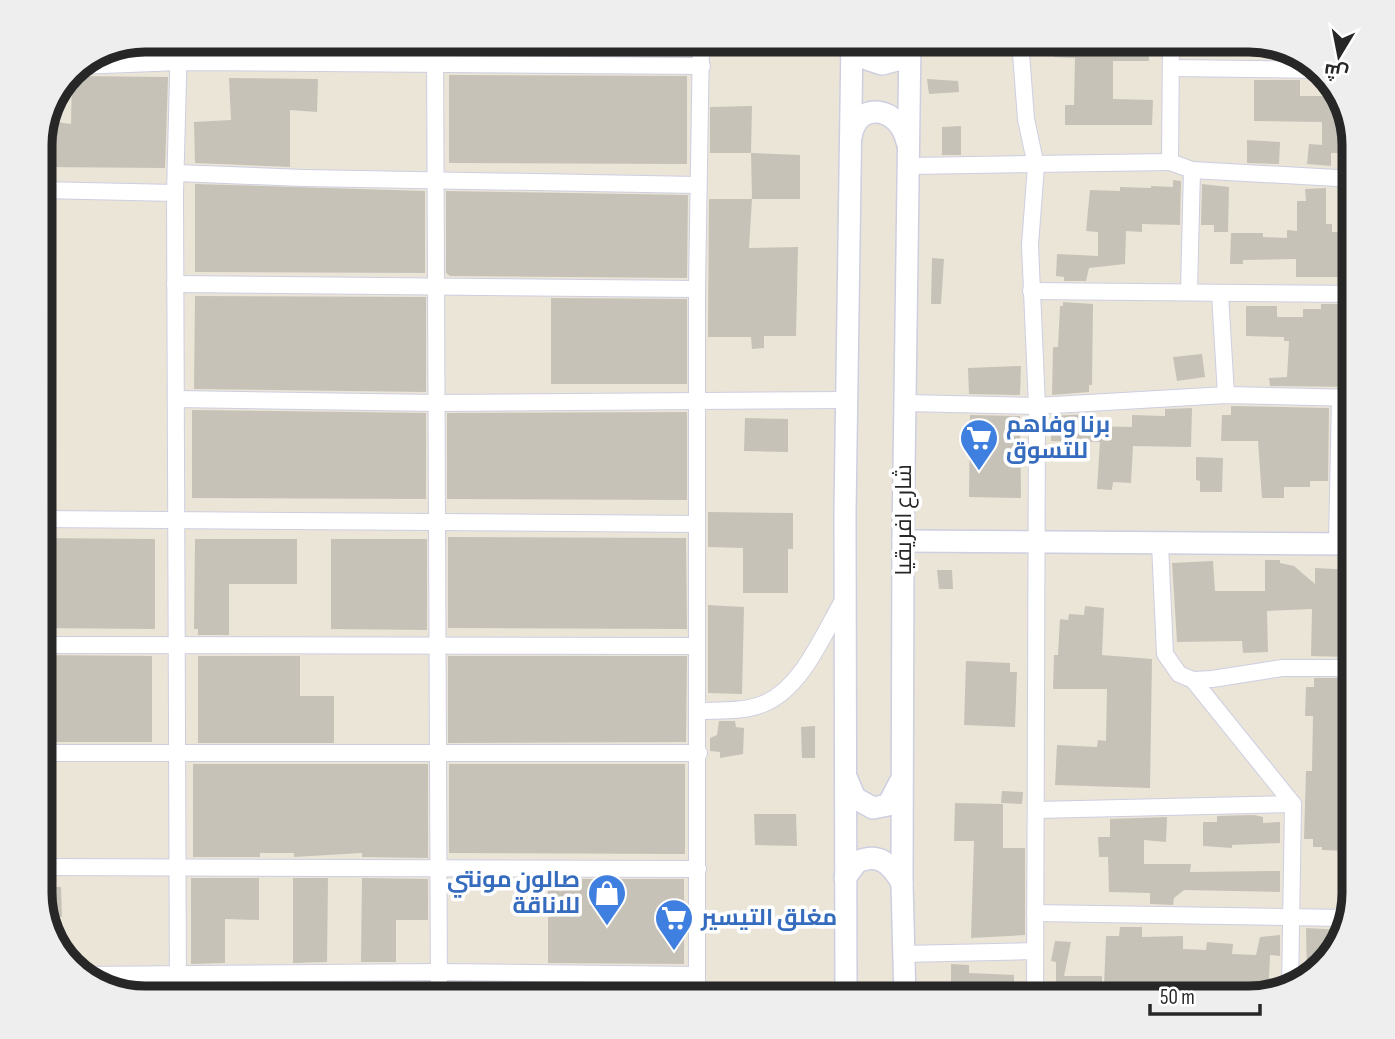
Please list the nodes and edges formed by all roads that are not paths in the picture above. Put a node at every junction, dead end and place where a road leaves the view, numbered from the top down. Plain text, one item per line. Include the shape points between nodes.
1 (179, 52) edge
2 (435, 52) edge
3 (701, 52) edge
4 (854, 52) edge
5 (863, 52) edge
6 (902, 52) edge
7 (909, 52) edge
8 (1021, 52) edge
9 (1171, 52) edge
10 (107, 61) edge
11 (179, 62) junction
12 (435, 65) junction
13 (702, 66) junction
14 (1171, 68) junction
15 (1303, 70) edge
16 (851, 140) junction
17 (909, 157) junction
18 (1170, 163) junction
19 (1036, 166) junction
20 (1192, 170) junction
21 (176, 173) junction
22 (435, 178) junction
23 (1342, 178) edge
24 (698, 185) junction
25 (53, 190) edge
26 (175, 193) junction
27 (175, 284) junction
28 (435, 287) junction
29 (696, 289) junction
30 (1031, 291) junction
31 (1189, 291) junction
32 (1220, 294) junction
33 (1342, 294) edge
34 (1226, 395) junction
35 (1342, 398) edge
36 (176, 399) junction
37 (846, 400) junction
38 (698, 402) junction
39 (437, 403) junction
40 (905, 403) junction
41 (1037, 406) junction
42 (53, 519) edge
43 (176, 520) junction
44 (438, 524) junction
45 (697, 524) junction
46 (903, 541) junction
47 (1035, 542) junction
48 (1160, 544) junction
49 (1342, 544) edge
50 (845, 597) junction
51 (437, 644) junction
52 (53, 645) edge
53 (176, 645) junction
54 (697, 646) junction
55 (1342, 668) edge
56 (1193, 680) junction
57 (698, 711) junction
58 (53, 753) edge
59 (177, 753) junction
60 (438, 753) junction
61 (699, 753) junction
62 (902, 776) junction
63 (846, 777) junction
64 (1293, 804) junction
65 (1036, 810) junction
66 (53, 867) edge
67 (177, 867) junction
68 (440, 867) junction
69 (698, 869) junction
70 (845, 878) junction
71 (902, 883) junction
72 (1035, 913) junction
73 (1291, 918) junction
74 (1339, 918) edge
75 (1035, 951) junction
76 (903, 954) junction
77 (440, 972) junction
78 (178, 974) junction
79 (101, 975) edge
80 (697, 975) junction
81 (1290, 977) edge
82 (178, 986) edge
83 (439, 986) edge
84 (697, 986) edge
85 (846, 986) edge
86 (904, 986) edge
87 (1035, 986) edge

1 - 11 street
2 - 12 street
3 - 13 street
4 - 16 street
5 - 6 street via 882,64 897,60
7 - 17 street, شارع افريقيا
8 - 19 street via 1026,119
9 - 14 street
10 - 11 street
11 - 12 street
11 - 21 street
12 - 13 street
12 - 22 street
13 - 24 street
14 - 15 street
14 - 18 street
16 - 17 street via 862,117 887,113 901,123
16 - 37 street
17 - 19 street
17 - 40 street, شارع افريقيا
18 - 19 street
18 - 20 street
19 - 30 street
20 - 23 street
20 - 31 street
21 - 22 street
21 - 26 street
22 - 24 street
22 - 28 street
24 - 29 street
25 - 26 street
26 - 27 street
27 - 28 street
27 - 36 street
28 - 29 street
28 - 39 street
29 - 38 street
30 - 31 street
30 - 41 street
31 - 32 street
32 - 33 street
32 - 34 street
34 - 35 street
34 - 41 street
36 - 39 street
36 - 43 street
37 - 38 street
37 - 50 street
38 - 39 street
38 - 45 street
39 - 44 street
40 - 41 street
40 - 46 street, شارع افريقيا
41 - 47 street
42 - 43 street
43 - 44 street
43 - 53 street
44 - 45 street
44 - 51 street
45 - 54 street
46 - 47 street
46 - 62 street, شارع افريقيا
47 - 48 street
47 - 65 street
48 - 49 street
48 - 56 street via 1165,654 1179,674
50 - 57 street via 800,671 776,697 750,708
50 - 63 street
51 - 53 street
51 - 54 street
51 - 60 street
52 - 53 street
53 - 59 street
54 - 57 street
55 - 56 street via 1282,668
56 - 64 street
57 - 61 street
58 - 59 street
59 - 60 street
59 - 67 street
60 - 61 street
60 - 68 street
61 - 69 street
62 - 63 street via 894,799 880,808 861,804
62 - 71 street, شارع افريقيا
63 - 70 street
64 - 65 street
64 - 73 street
65 - 72 street
66 - 67 street
67 - 68 street
67 - 78 street
68 - 69 street
68 - 77 street
69 - 80 street
70 - 71 street via 857,862 873,858 889,864
70 - 85 street
71 - 76 street, شارع افريقيا
72 - 73 street
72 - 75 street
73 - 74 street
73 - 81 street
75 - 76 street
75 - 87 street
76 - 86 street, شارع افريقيا
77 - 78 street
77 - 80 street
77 - 83 street
78 - 79 street
78 - 82 street
80 - 84 street

